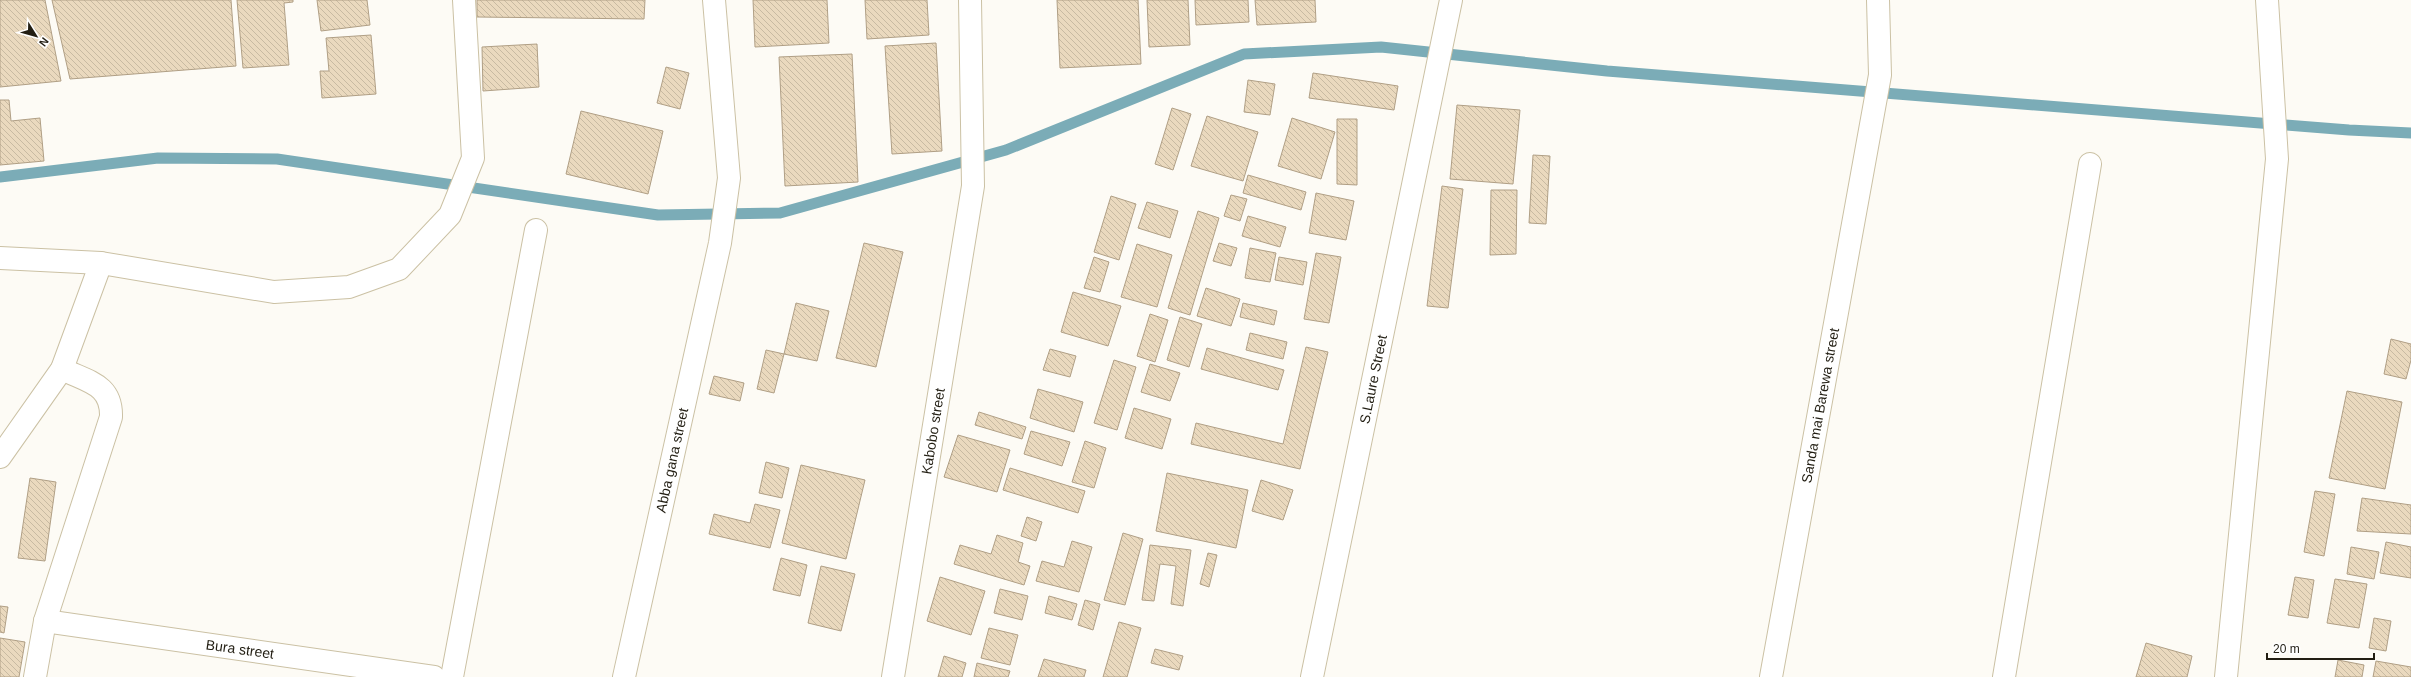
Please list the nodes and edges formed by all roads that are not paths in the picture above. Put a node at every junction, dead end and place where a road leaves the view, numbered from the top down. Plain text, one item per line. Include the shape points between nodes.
1 (464, 0) edge
2 (714, 0) edge
3 (970, 0) edge
4 (1451, 0) edge
5 (1878, 0) edge
6 (2267, 0) edge
7 (2090, 164) dead end
8 (536, 230) dead end
9 (0, 258) edge
10 (101, 263) junction
11 (62, 369) junction
12 (0, 457) edge
13 (45, 621) junction
14 (35, 677) edge
15 (434, 677) edge
16 (452, 677) edge
17 (624, 677) edge
18 (893, 677) edge
19 (1312, 677) edge
20 (1771, 677) edge
21 (2004, 677) edge
22 (2226, 677) edge

1 - 10 street via 473,158 450,215 399,269 349,287 274,292
2 - 17 street, Abba gana street via 729,178 720,244
3 - 18 street, Kabobo street via 973,186
4 - 19 street, S.Laure Street
5 - 20 street, Sanda mai Barewa street via 1880,75
6 - 22 street via 2277,159
7 - 21 street
8 - 16 street
9 - 10 street
10 - 11 street
11 - 12 street
11 - 13 street via 104,390 111,403 111,417
13 - 14 street
13 - 15 street, Bura street

